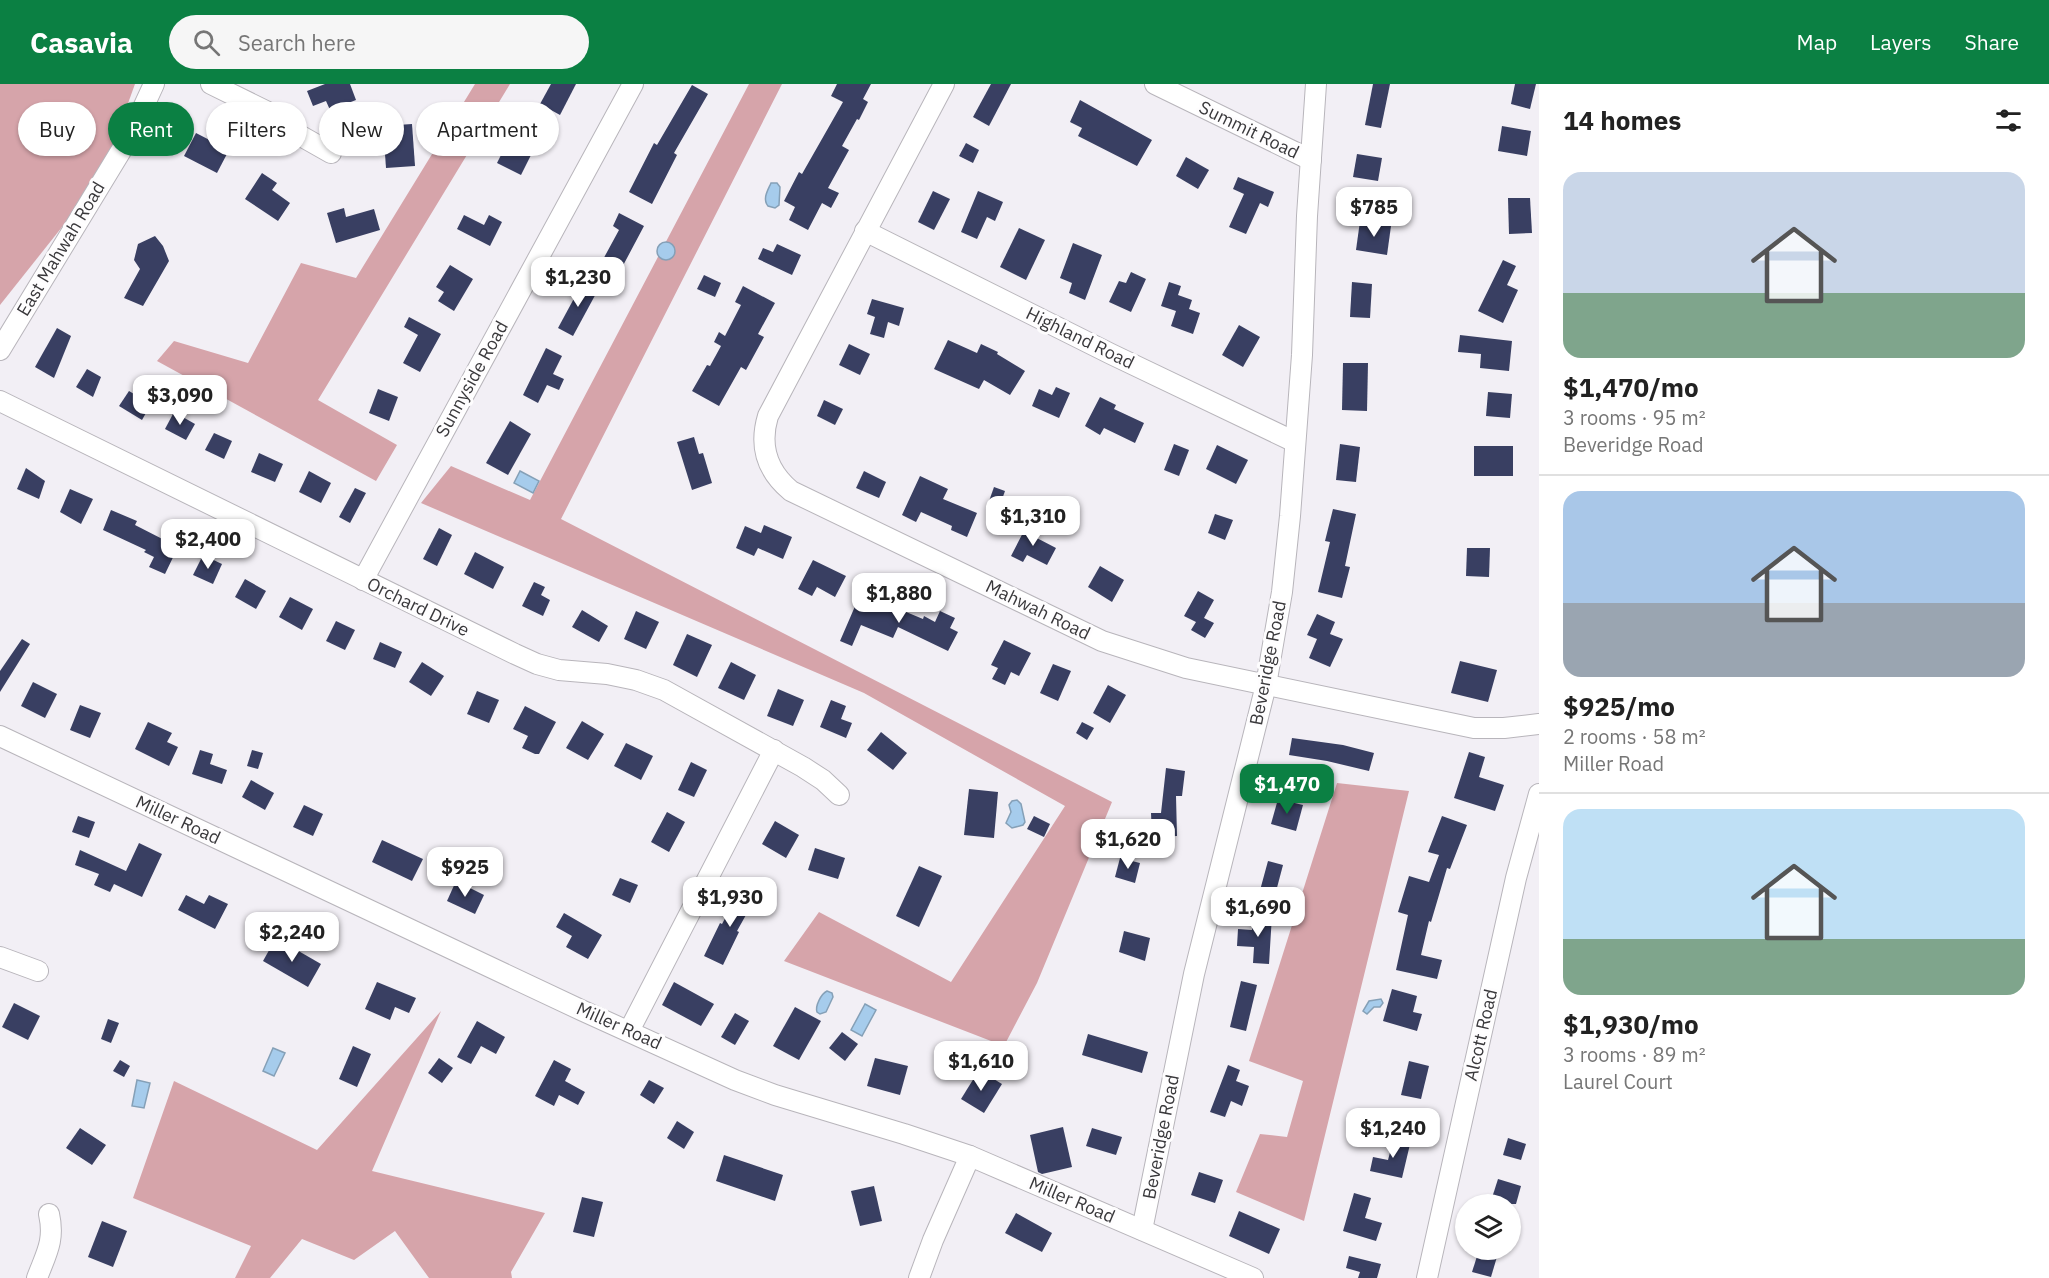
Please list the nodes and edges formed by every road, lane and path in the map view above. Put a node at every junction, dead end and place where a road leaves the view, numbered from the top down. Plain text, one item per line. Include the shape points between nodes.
1 (154, 84) edge
2 (211, 84) edge
3 (633, 84) edge
4 (944, 84) edge
5 (1155, 84) edge
6 (1316, 84) edge
7 (319, 146) edge
8 (1311, 160) junction
9 (866, 231) junction
10 (0, 350) edge
11 (0, 401) edge
12 (1295, 442) junction
13 (363, 580) junction
14 (1266, 685) junction
15 (1539, 724) edge
16 (0, 736) edge
17 (774, 750) junction
18 (1539, 794) edge
19 (839, 795) dead end
20 (0, 957) edge
21 (38, 971) dead end
22 (629, 1031) junction
23 (970, 1156) junction
24 (49, 1214) dead end
25 (1142, 1230) junction
26 (36, 1278) edge
27 (919, 1278) edge
28 (1253, 1278) edge
29 (1427, 1278) edge

1 - 10 street, East Mahwah Road via 130,136
2 - 7 street via 270,113
3 - 13 street, Sunnyside Road
4 - 9 street, Mahwah Road
5 - 8 street, Summit Road
6 - 8 street, Beveridge Road
8 - 12 street, Beveridge Road
9 - 12 street, Highland Road
9 - 14 street, Mahwah Road via 768,416 764,430 767,459 782,483 1102,641 1186,668
11 - 13 street, Orchard Drive
12 - 14 street, Beveridge Road via 1282,592
13 - 17 street, Orchard Drive via 537,664 627,678 664,690
14 - 15 street, Mahwah Road via 1474,728
14 - 25 street, Beveridge Road via 1194,974
16 - 22 street, Miller Road
17 - 19 street, Orchard Drive via 823,780
17 - 22 street
18 - 29 street, Alcott Road via 1516,878
20 - 21 street
22 - 23 street, Miller Road via 775,1095
23 - 25 street, Miller Road
23 - 27 street
24 - 26 street via 51,1240
25 - 28 street, Miller Road

